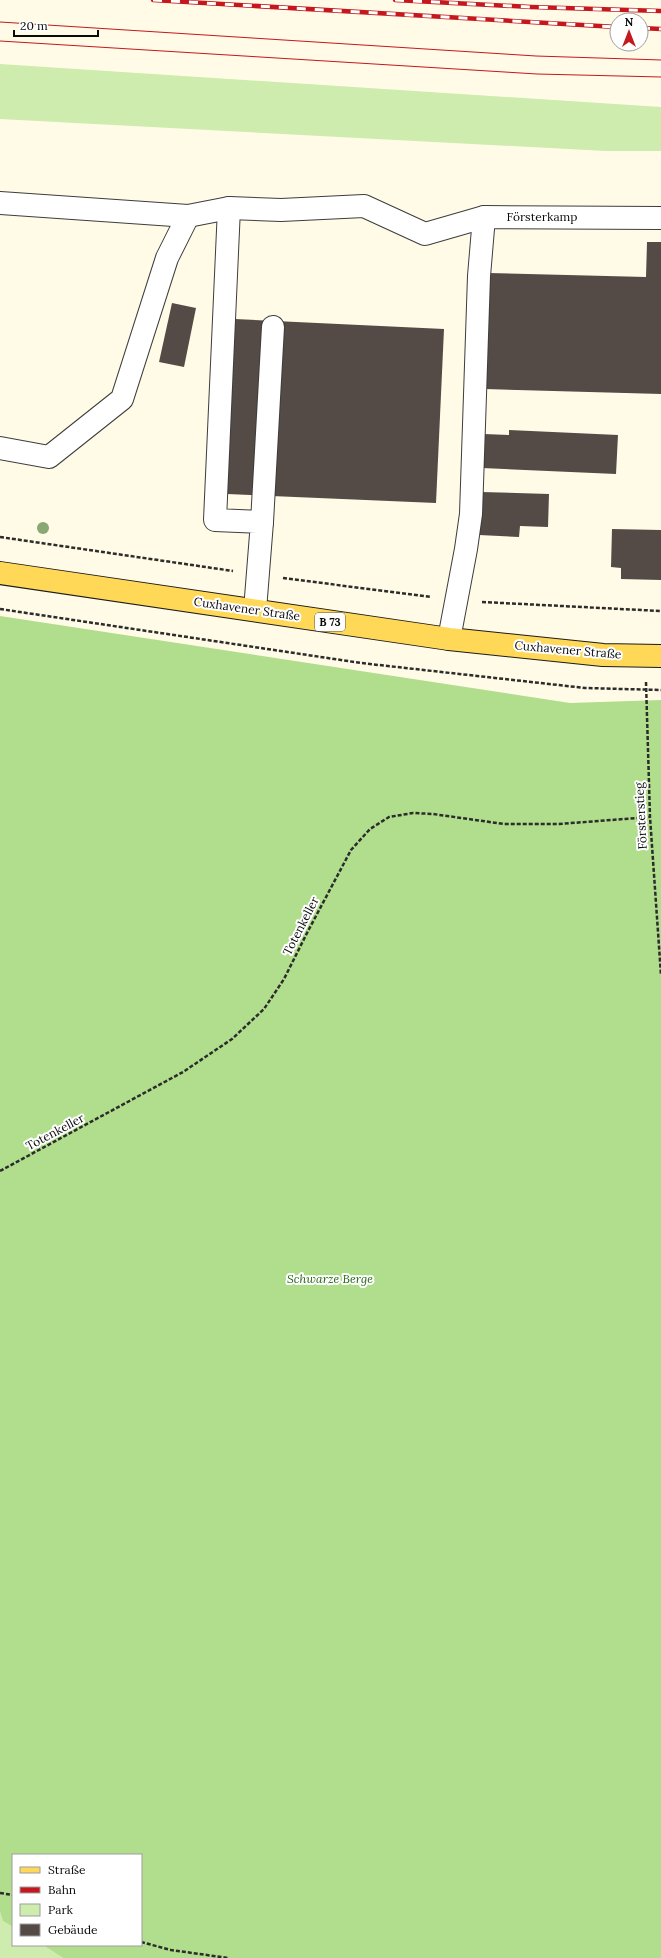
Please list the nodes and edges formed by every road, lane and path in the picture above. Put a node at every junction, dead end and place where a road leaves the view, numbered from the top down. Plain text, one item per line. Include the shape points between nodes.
1 (0, 203) edge
2 (230, 208) junction
3 (188, 216) junction
4 (484, 217) junction
5 (661, 218) edge
6 (273, 326) dead end
7 (0, 448) edge
8 (262, 522) junction
9 (0, 537) edge
10 (0, 574) edge
11 (259, 575) junction
12 (456, 600) junction
13 (0, 609) edge
14 (255, 610) junction
15 (661, 611) edge
16 (449, 639) junction
17 (654, 656) edge
18 (646, 689) junction
19 (661, 690) edge
20 (650, 817) junction
21 (661, 974) edge
22 (0, 1172) edge
23 (0, 1893) edge
24 (12, 1895) edge
25 (142, 1942) edge
26 (228, 1958) edge

1 - 3 street
2 - 3 street
2 - 4 street, Försterkamp via 281,210 364,206 425,234
2 - 8 street via 216,520
3 - 7 street via 167,258 122,399 49,456
4 - 5 street, Försterkamp
4 - 12 street via 479,276 471,514
6 - 8 street
8 - 11 street
9 - 11 path
10 - 14 main road, Cuxhavener Straße / B 73
11 - 12 path
11 - 14 street
12 - 15 path
12 - 16 street
13 - 18 path via 361,663 585,688
14 - 16 main road, Cuxhavener Straße / B 73
16 - 17 main road, Cuxhavener Straße / B 73 via 602,655
17 - 18 path, Försterstieg
18 - 19 path
18 - 20 path, Försterstieg
20 - 21 path, Försterstieg
20 - 22 path, Totenkeller via 559,824 504,824 413,813 389,818 370,829 351,850 284,979 264,1010 232,1039 183,1072
23 - 24 path
25 - 26 path via 171,1950

